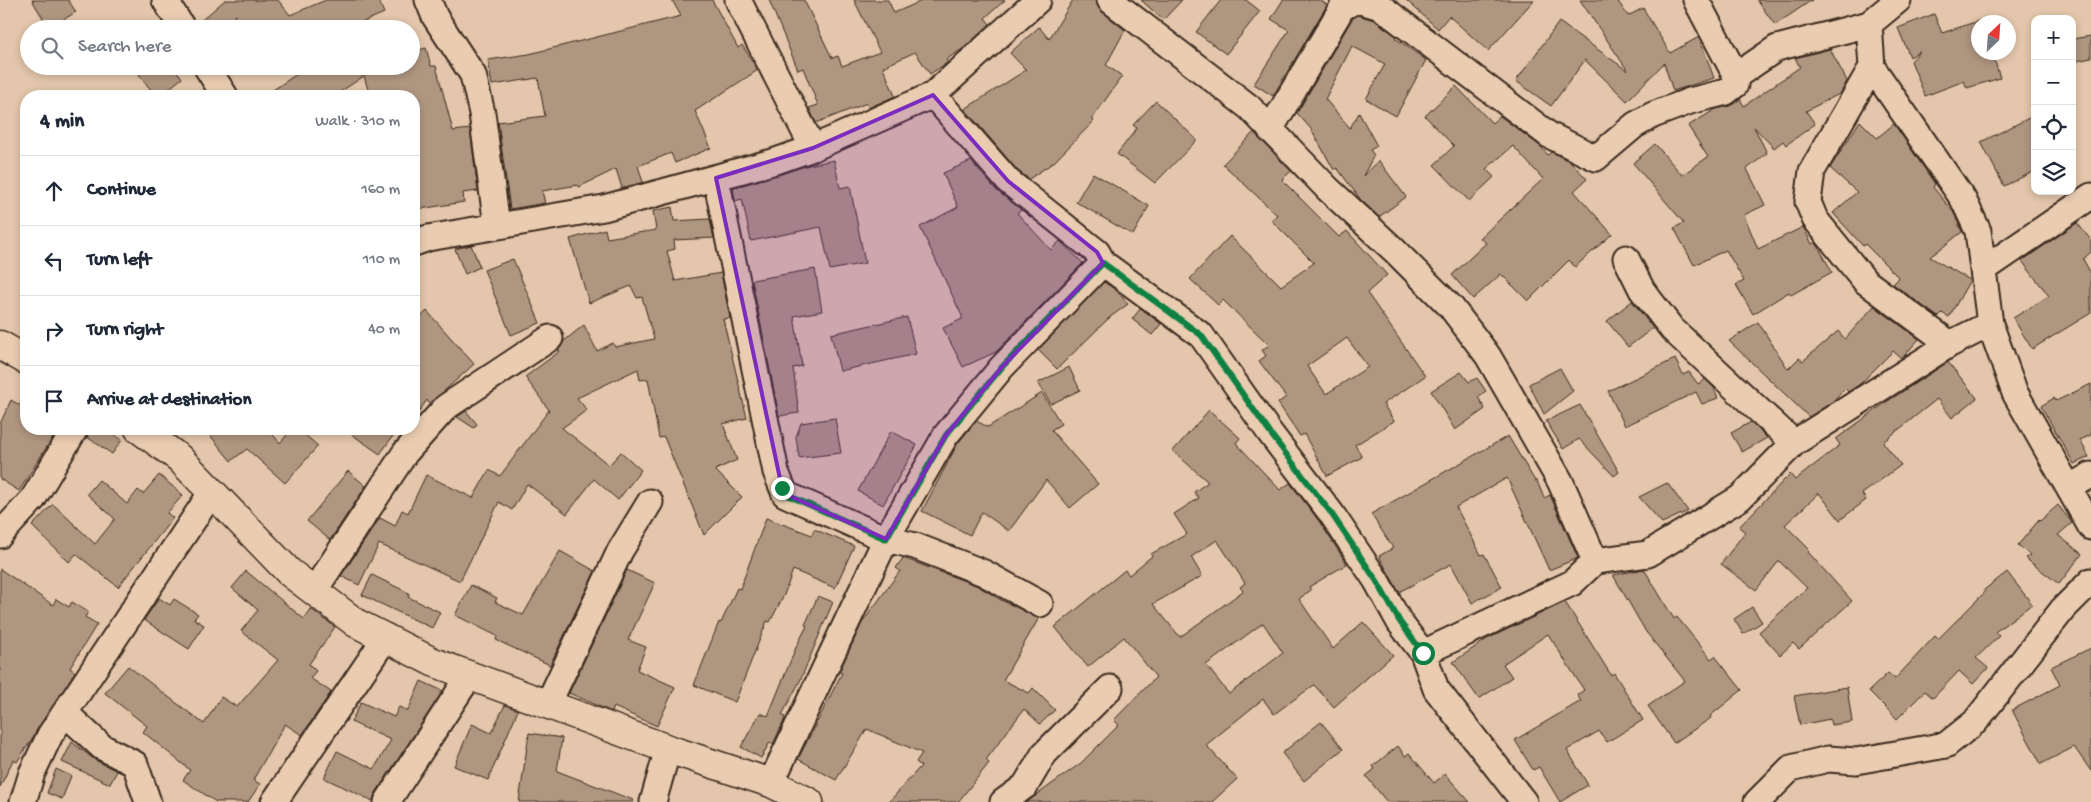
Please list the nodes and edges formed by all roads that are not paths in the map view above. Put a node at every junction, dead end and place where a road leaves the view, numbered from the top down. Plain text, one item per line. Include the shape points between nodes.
1 (165, 0) edge
2 (428, 0) edge
3 (738, 0) edge
4 (1038, 0) edge
5 (1110, 0) edge
6 (1356, 0) edge
7 (1696, 0) edge
8 (1898, 0) edge
9 (177, 20) edge
10 (1869, 24) junction
11 (1872, 67) junction
12 (212, 75) edge
13 (1736, 76) junction
14 (221, 90) edge
15 (934, 95) junction
16 (1270, 130) junction
17 (813, 148) junction
18 (716, 178) junction
19 (2091, 196) edge
20 (497, 226) junction
21 (420, 241) edge
22 (1626, 258) dead end
23 (1103, 263) junction
24 (1983, 270) junction
25 (1990, 324) junction
26 (550, 338) dead end
27 (1950, 344) junction
28 (0, 345) edge
29 (20, 357) edge
30 (72, 435) edge
31 (147, 435) edge
32 (1794, 443) junction
33 (2091, 475) edge
34 (2070, 487) junction
35 (212, 492) junction
36 (650, 502) dead end
37 (2091, 527) edge
38 (0, 535) edge
39 (886, 539) junction
40 (1595, 561) junction
41 (2091, 582) edge
42 (314, 591) junction
43 (1040, 604) dead end
44 (386, 638) junction
45 (1423, 653) junction
46 (470, 675) junction
47 (1110, 688) dead end
48 (548, 704) junction
49 (65, 713) junction
50 (668, 749) junction
51 (771, 783) junction
52 (23, 802) edge
53 (148, 802) edge
54 (274, 802) edge
55 (387, 802) edge
56 (653, 802) edge
57 (809, 802) edge
58 (1003, 802) edge
59 (1524, 802) edge
60 (1757, 802) edge

1 - 9 street
2 - 20 street via 473,75 482,113
3 - 17 street
4 - 15 street
5 - 16 street via 1249,107
6 - 13 street via 1381,7 1549,135 1596,158 1653,115 1726,92 1735,85
6 - 16 street via 1342,8
7 - 13 street
8 - 10 street
10 - 11 street
10 - 13 street via 1777,48
11 - 24 street via 1963,199 1978,231
11 - 27 street via 1812,170 1808,202 1816,219 1866,281
12 - 14 street
15 - 17 street
15 - 23 street via 1008,181 1096,252
16 - 40 street via 1451,308 1488,356 1560,481
17 - 18 street
18 - 20 street via 604,208
18 - 39 street via 776,472 782,488 785,494
19 - 24 street
20 - 21 street
22 - 32 street via 1642,290 1672,329
23 - 39 street via 1002,367 946,435
23 - 45 street via 1201,335 1331,513
24 - 25 street
25 - 27 street
25 - 34 street via 2015,393
26 - 42 street via 446,408 405,453
27 - 32 street
28 - 29 street
30 - 38 street via 32,499
31 - 35 street via 179,458
32 - 40 street via 1740,498 1648,554
33 - 34 street
34 - 37 street
35 - 42 street via 289,572
35 - 49 street
36 - 48 street via 620,551
39 - 43 street via 915,546 984,573
39 - 51 street
40 - 45 street via 1572,583
41 - 60 street via 2063,609 1974,722 1946,745 1856,761 1828,759 1790,768
42 - 44 street via 356,622
44 - 46 street via 433,662
44 - 54 street
45 - 59 street via 1436,689
46 - 48 street
46 - 55 street
47 - 58 street via 1044,754 1025,786
48 - 50 street
49 - 52 street via 50,735
49 - 53 street via 102,747 135,764
50 - 51 street
50 - 56 street
51 - 57 street

